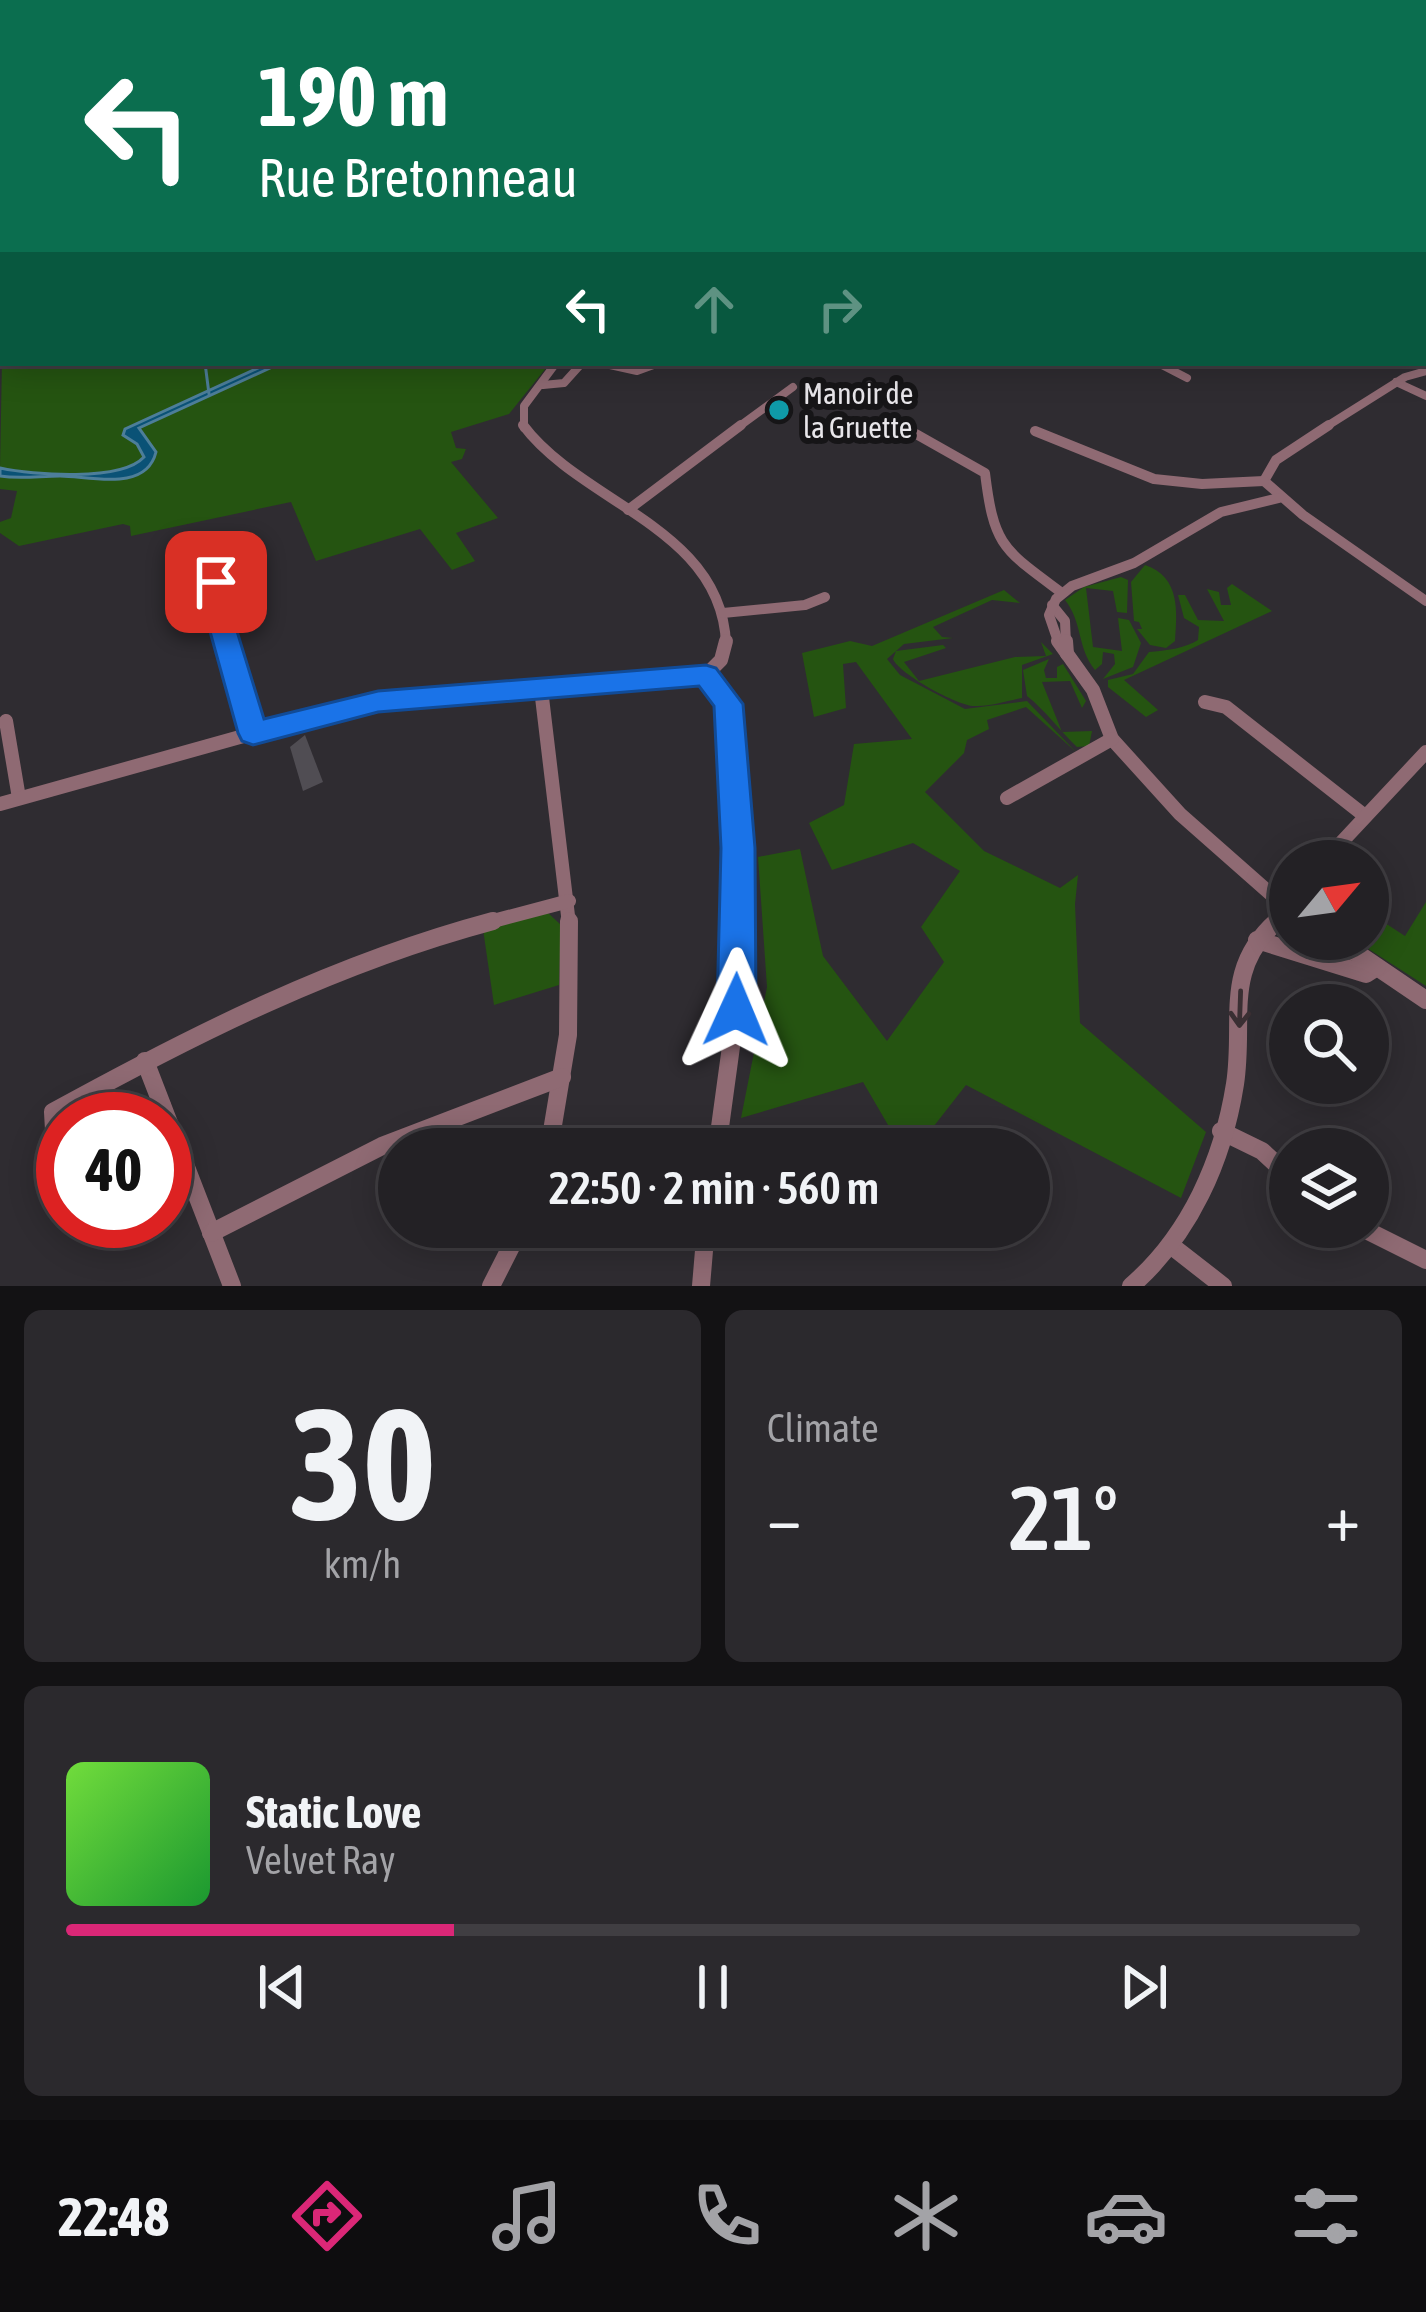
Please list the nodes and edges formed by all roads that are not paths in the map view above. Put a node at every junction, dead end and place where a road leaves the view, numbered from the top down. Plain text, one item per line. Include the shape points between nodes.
1 (554, 366) edge
2 (579, 366) edge
3 (615, 366) edge
4 (651, 366) edge
5 (1164, 366) edge
6 (1426, 371) edge
7 (1187, 378) dead end
8 (1396, 382) junction
9 (543, 385) junction
10 (793, 387) dead end
11 (1426, 395) edge
12 (1035, 431) dead end
13 (916, 434) dead end
14 (1264, 481) junction
15 (1279, 498) junction
16 (628, 510) junction
17 (216, 582) dead end
18 (1062, 593) junction
19 (825, 597) dead end
20 (1426, 601) edge
21 (723, 613) junction
22 (706, 675) junction
23 (541, 689) junction
24 (1205, 702) dead end
25 (7, 721) dead end
26 (253, 733) junction
27 (1112, 739) junction
28 (1424, 757) edge
29 (19, 797) junction
30 (1007, 798) dead end
31 (0, 803) edge
32 (1365, 816) junction
33 (1343, 840) edge
34 (1269, 892) edge
35 (569, 901) junction
36 (1269, 929) edge
37 (1257, 940) junction
38 (1367, 960) edge
39 (1377, 967) junction
40 (1426, 1000) edge
41 (145, 1061) junction
42 (562, 1077) junction
43 (89, 1092) edge
44 (157, 1092) edge
45 (553, 1128) edge
46 (720, 1128) edge
47 (1221, 1131) junction
48 (1269, 1158) edge
49 (192, 1184) edge
50 (211, 1233) junction
51 (1389, 1242) edge
52 (1173, 1247) junction
53 (510, 1248) edge
54 (704, 1248) edge
55 (1426, 1260) edge
56 (232, 1286) edge
57 (491, 1286) edge
58 (701, 1286) edge
59 (1131, 1286) edge
60 (1223, 1286) edge

1 - 9 street
2 - 9 street via 564,383
3 - 4 street
5 - 7 street
6 - 8 street
8 - 11 street
8 - 14 street via 1276,460
9 - 16 street via 522,412 525,430
10 - 16 street
12 - 14 street via 1146,477 1240,487
13 - 18 street via 985,473 992,528 1017,560
14 - 15 street
15 - 18 street via 1251,500
15 - 20 street
16 - 21 street via 699,568
17 - 26 street via 211,588
18 - 27 street via 1051,607 1052,630 1093,690
19 - 21 street
21 - 22 street via 726,657
22 - 23 street
22 - 46 street via 728,698 738,848 736,1010
23 - 26 street via 378,701
23 - 35 street
24 - 32 street via 1226,707
25 - 29 street
26 - 29 street
27 - 30 street
27 - 34 street via 1180,814
28 - 32 street
29 - 31 street
32 - 33 street
35 - 41 street via 350,965
35 - 42 street
36 - 37 street
37 - 39 street via 1366,974
37 -> 47 street via 1244,959 1238,1061
38 - 39 street
39 - 40 street
41 - 43 street
41 - 44 street
42 - 45 street
42 - 50 street via 371,1147
47 - 48 street
47 - 52 street via 1192,1217
49 - 50 street
50 - 56 street
51 - 55 street
52 - 59 street
52 - 60 street
53 - 57 street
54 - 58 street

